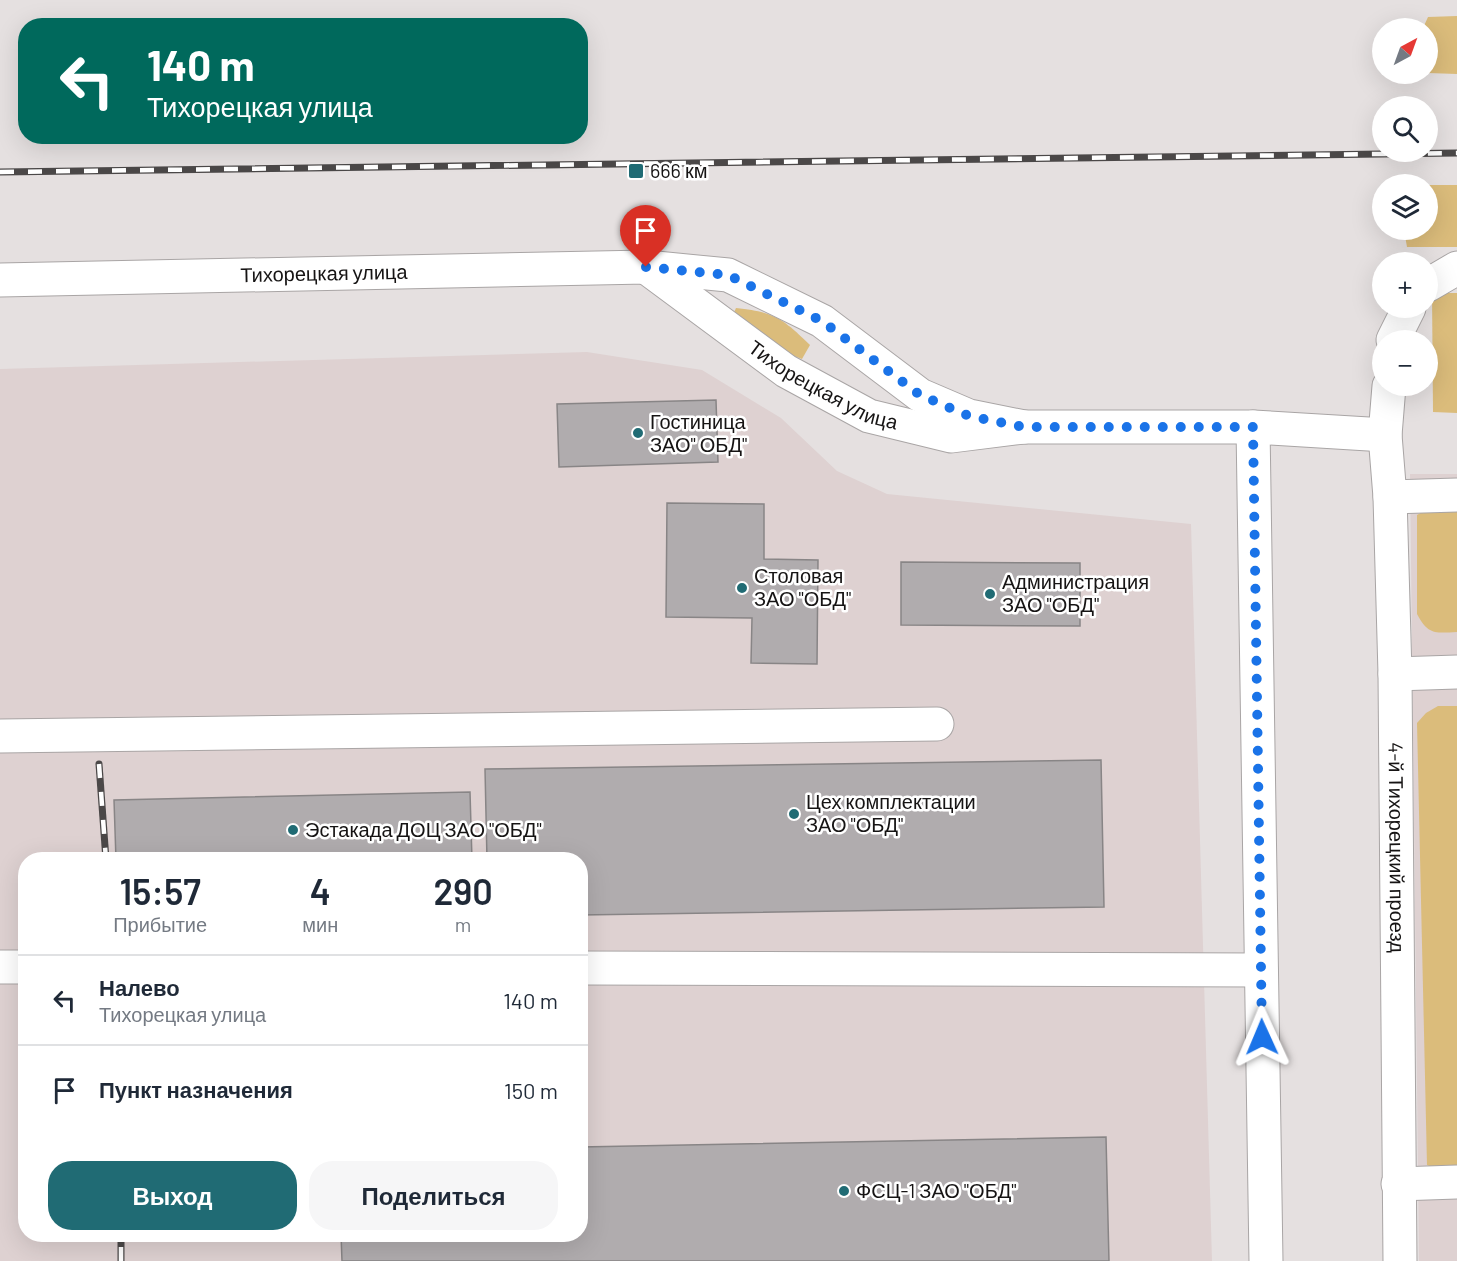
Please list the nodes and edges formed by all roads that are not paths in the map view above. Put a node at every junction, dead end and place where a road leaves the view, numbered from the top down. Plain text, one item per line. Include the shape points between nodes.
1 (646, 267) junction
2 (1457, 268) edge
3 (1438, 279) edge
4 (0, 280) edge
5 (1388, 396) edge
6 (1024, 427) junction
7 (1253, 427) junction
8 (1385, 435) junction
9 (1457, 495) edge
10 (1390, 497) junction
11 (1457, 672) edge
12 (1395, 674) junction
13 (937, 724) dead end
14 (0, 736) edge
15 (0, 967) edge
16 (18, 967) edge
17 (588, 968) edge
18 (1261, 970) junction
19 (1457, 1182) edge
20 (1398, 1184) junction
21 (1266, 1261) edge
22 (1400, 1261) edge

1 - 4 street, Тихорецкая улица
1 - 6 street, Тихорецкая улица via 728,275 822,321 920,395 969,416
1 - 6 street, Тихорецкая улица via 786,371 869,416 951,436
2 - 3 street
5 - 8 street
6 - 7 street, Тихорецкая улица
7 - 8 street, Тихорецкая улица
7 - 18 street
8 - 10 street, 4-й Тихорецкий проезд
9 - 10 street
10 - 12 street, 4-й Тихорецкий проезд
11 - 12 street
12 - 20 street, 4-й Тихорецкий проезд
13 - 14 street
15 - 16 street
17 - 18 street
18 - 21 street
19 - 20 street
20 - 22 street, 4-й Тихорецкий проезд

